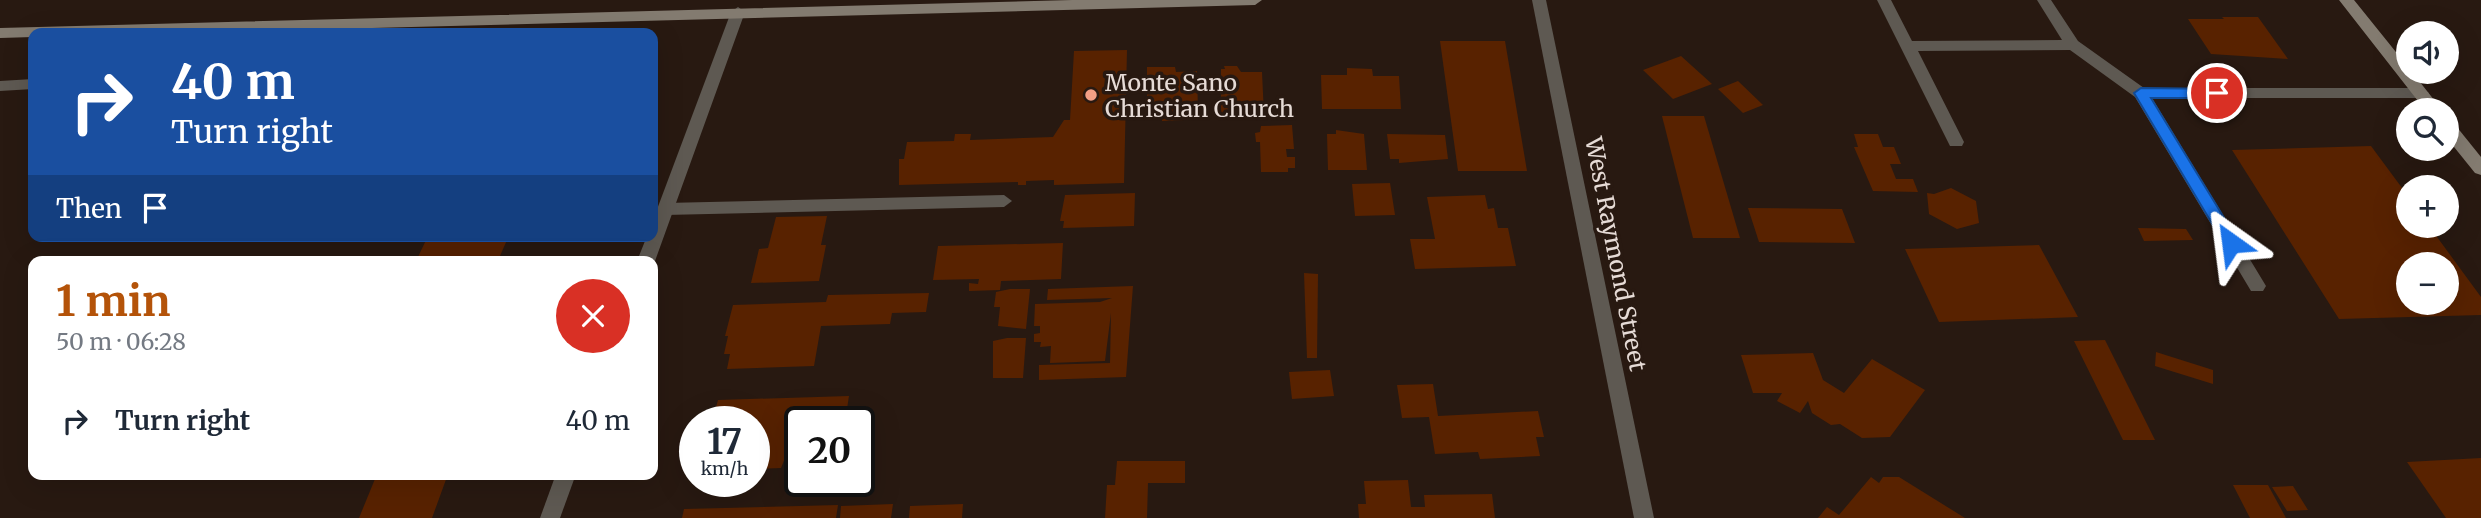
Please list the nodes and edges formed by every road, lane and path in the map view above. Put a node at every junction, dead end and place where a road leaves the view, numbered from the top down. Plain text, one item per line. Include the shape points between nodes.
1 (1255, 0) edge
2 (1539, 0) edge
3 (1884, 0) edge
4 (2044, 0) edge
5 (2346, 0) edge
6 (738, 12) junction
7 (176, 28) edge
8 (28, 32) edge
9 (0, 33) edge
10 (2073, 45) junction
11 (1907, 46) junction
12 (28, 84) edge
13 (0, 86) edge
14 (2141, 93) junction
15 (2421, 93) junction
16 (2425, 98) edge
17 (2459, 141) edge
18 (1955, 142) dead end
19 (2481, 169) edge
20 (1004, 201) dead end
21 (665, 209) junction
22 (658, 228) edge
23 (2257, 286) dead end
24 (564, 480) edge
25 (550, 518) edge
26 (1644, 518) edge

1 - 6 main road
2 - 26 street, West Raymond Street
3 - 11 street
4 - 10 street
5 - 15 main road
6 - 7 main road
6 - 21 street
8 - 9 main road
10 - 11 street
10 - 14 street
11 - 18 street
12 - 13 street
14 - 15 street
14 - 23 street
15 - 16 main road
17 - 19 main road
20 - 21 street
21 - 22 street
24 - 25 street

